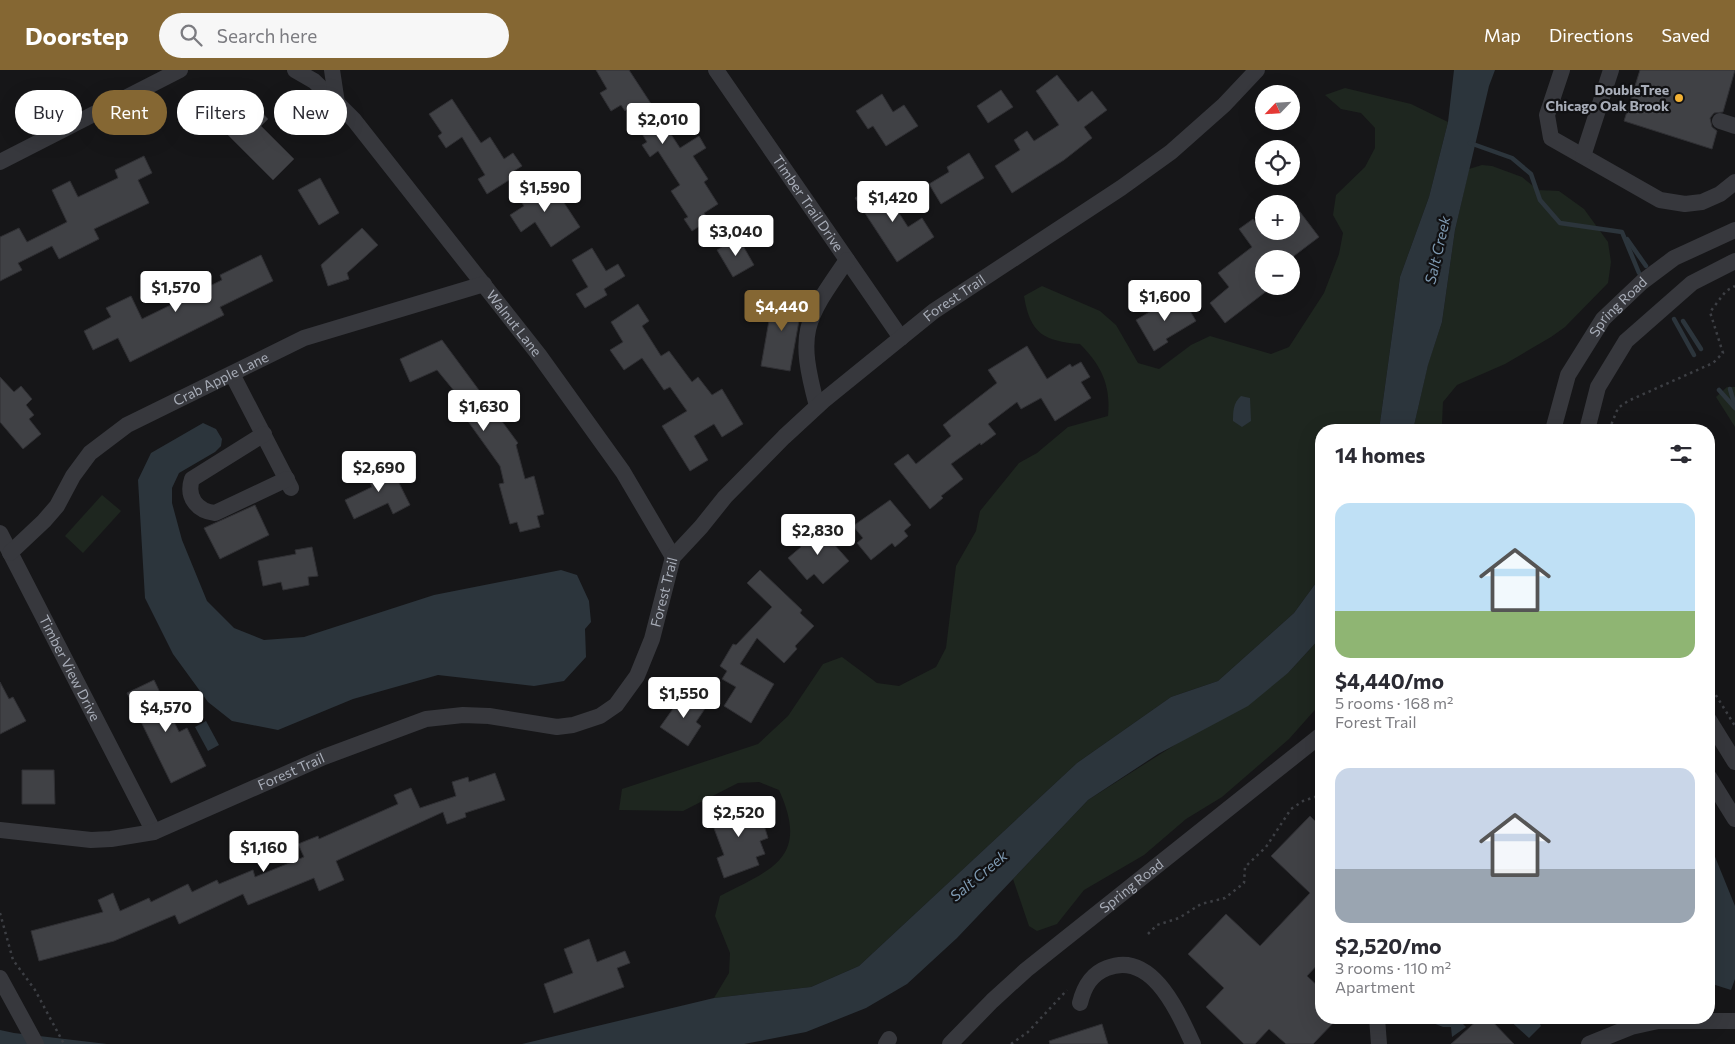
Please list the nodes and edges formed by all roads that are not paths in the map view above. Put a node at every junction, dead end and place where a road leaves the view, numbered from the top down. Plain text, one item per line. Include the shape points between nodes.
1 (178, 70) edge
2 (295, 70) edge
3 (332, 70) edge
4 (716, 70) edge
5 (1257, 70) edge
6 (1562, 70) edge
7 (1611, 70) edge
8 (323, 90) edge
9 (335, 90) edge
10 (347, 113) edge
11 (1583, 156) junction
12 (0, 162) edge
13 (1735, 182) edge
14 (1735, 230) edge
15 (847, 260) junction
16 (1735, 261) edge
17 (484, 284) junction
18 (901, 338) junction
19 (232, 374) junction
20 (817, 406) junction
21 (1555, 424) edge
22 (1589, 424) edge
23 (264, 434) junction
24 (0, 533) edge
25 (10, 553) junction
26 (673, 557) junction
27 (1715, 730) edge
28 (1315, 740) edge
29 (1735, 762) edge
30 (1715, 787) edge
31 (1735, 819) edge
32 (0, 830) edge
33 (154, 832) junction
34 (0, 978) edge
35 (1082, 997) road end
36 (1715, 1021) edge
37 (1735, 1021) edge
38 (1377, 1024) edge
39 (1635, 1024) edge
40 (36, 1044) edge
41 (950, 1044) edge
42 (1193, 1044) edge
43 (1379, 1044) edge
44 (1588, 1044) edge

1 - 12 street
2 - 8 street, Walnut Lane
3 - 9 street
4 - 15 street, Timber Trail Drive
5 - 18 street, Forest Trail via 1224,105 1171,152 934,311
6 - 11 street via 1546,115 1547,125 1551,138
7 - 11 street
10 - 17 street, Walnut Lane
11 - 13 street via 1660,200 1685,204 1702,202
14 - 21 street, Spring Road via 1674,258 1642,282 1603,319 1568,375
15 - 18 street, Timber Trail Drive
15 - 20 street via 820,298 807,326 806,367
16 - 22 street, Spring Road via 1692,283 1626,341 1598,387
17 - 19 street, Crab Apple Lane via 304,338
17 - 26 street, Walnut Lane via 606,448
18 - 20 street, Forest Trail
19 - 23 street
19 - 25 street, Crab Apple Lane via 127,425 101,443 79,466 57,506
20 - 26 street, Forest Trail via 725,497
23 - 23 street via 289,484 215,513 204,512 194,504 189,487 192,479
24 - 25 street, Timber View Drive
25 - 33 street, Timber View Drive
26 - 33 street, Forest Trail via 652,639 637,676 616,705 600,716 573,726 557,727 489,716 426,719 324,757
27 - 29 street
28 - 41 street, Spring Road via 1032,965
30 - 31 street
32 - 33 street, Forest Trail via 91,840
34 - 40 street
35 - 42 street via 1091,978 1102,970 1126,964 1139,969 1164,991
36 - 37 street
38 - 43 street
39 - 44 street

